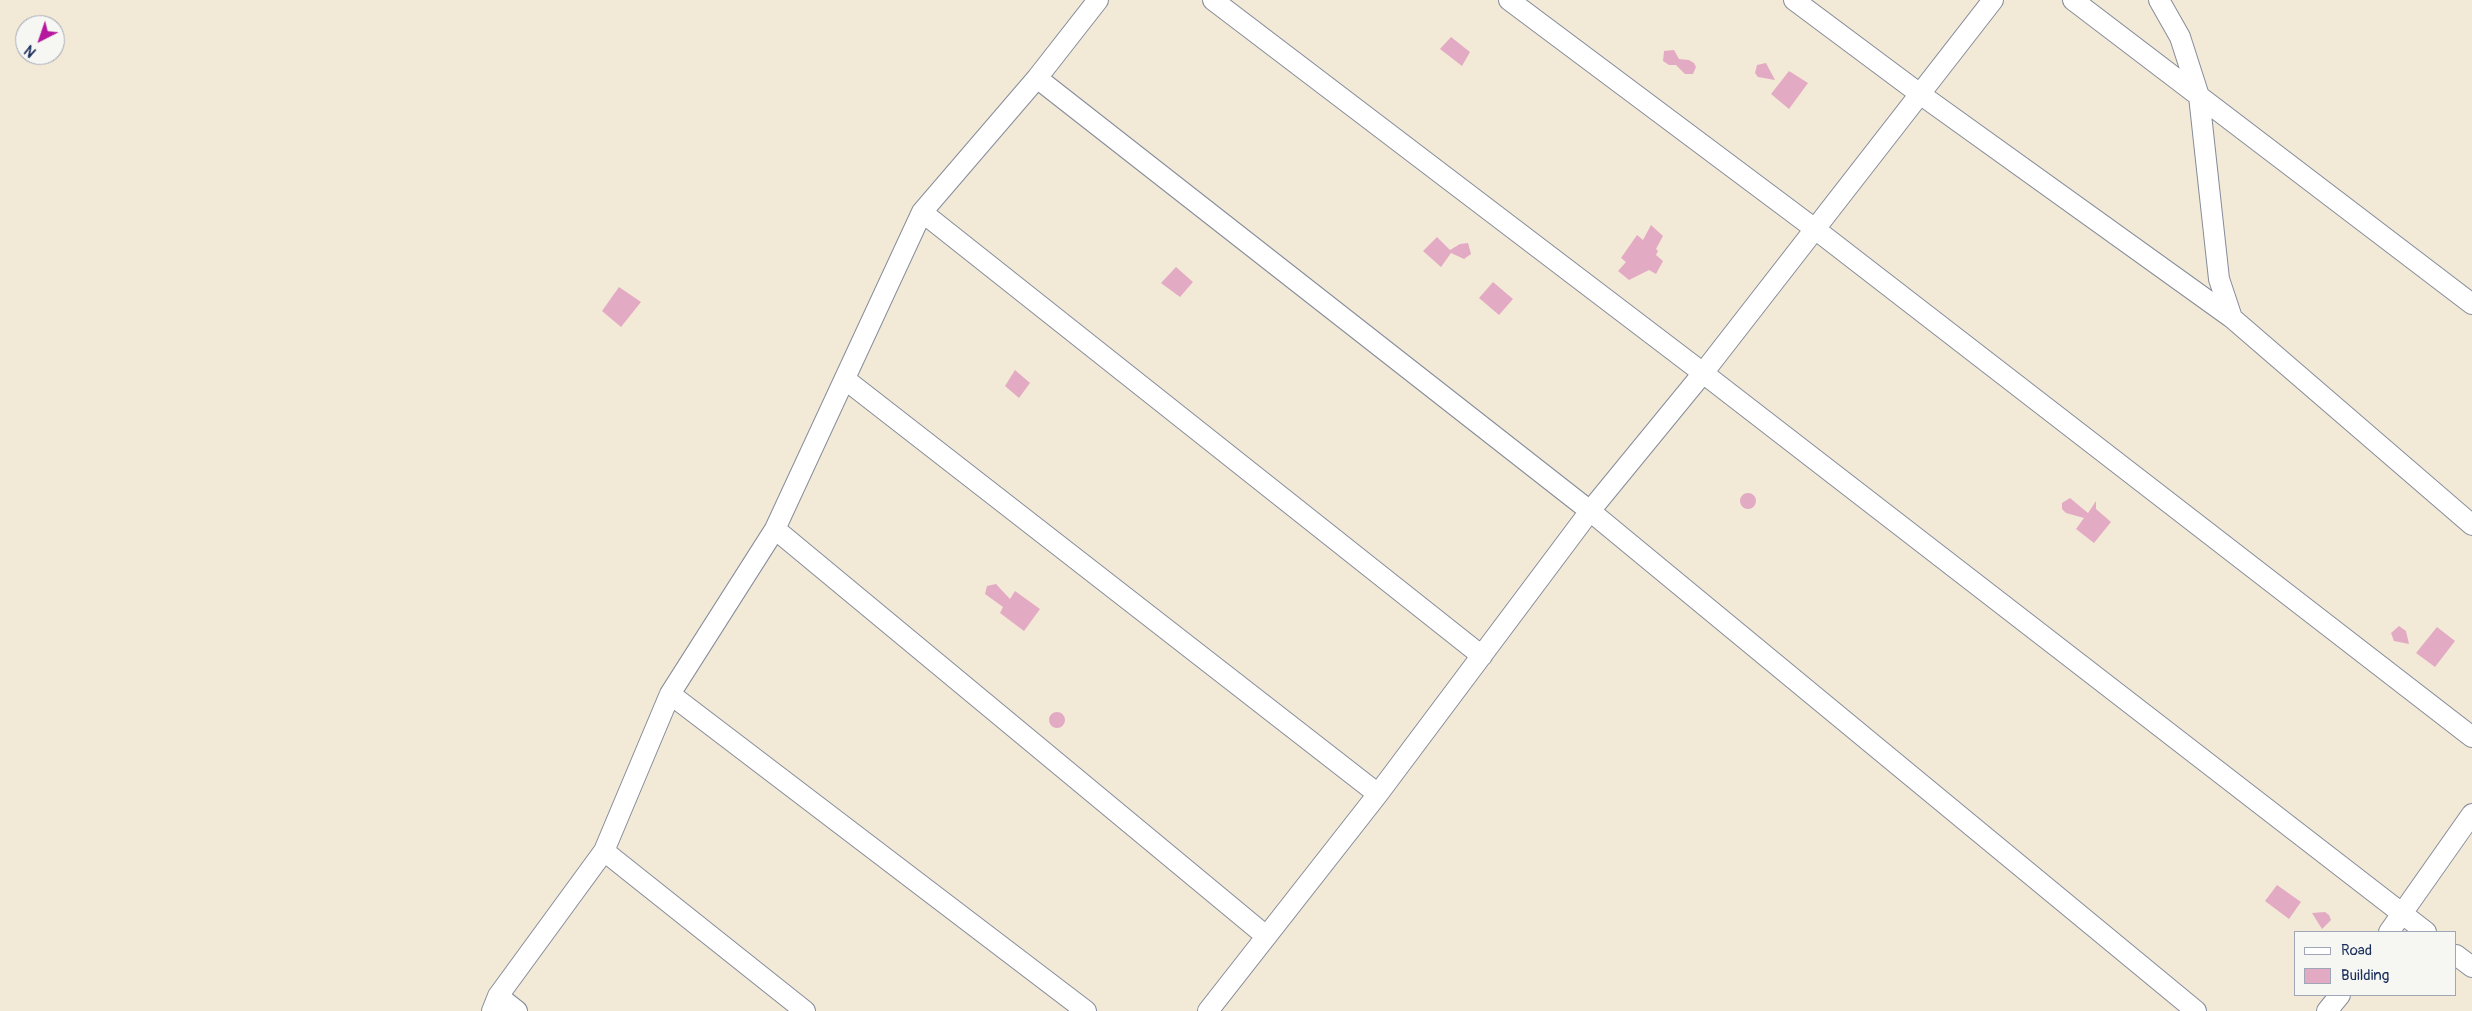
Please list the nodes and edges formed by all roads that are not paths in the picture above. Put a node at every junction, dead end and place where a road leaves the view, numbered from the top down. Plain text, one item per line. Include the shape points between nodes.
1 (1098, 0) edge
2 (1213, 0) edge
3 (1509, 0) edge
4 (1794, 0) edge
5 (1993, 0) edge
6 (2074, 0) edge
7 (2160, 0) edge
8 (1037, 78) junction
9 (1920, 94) junction
10 (2199, 96) junction
11 (922, 212) junction
12 (1815, 229) junction
13 (2472, 304) edge
14 (2232, 318) junction
15 (1703, 373) junction
16 (846, 380) junction
17 (1590, 511) junction
18 (2472, 525) edge
19 (775, 529) junction
20 (1482, 656) junction
21 (670, 694) junction
22 (2472, 737) edge
23 (1378, 794) junction
24 (2472, 814) edge
25 (604, 851) junction
26 (2402, 914) junction
27 (2390, 931) edge
28 (2425, 931) edge
29 (1266, 936) junction
30 (2457, 956) edge
31 (2472, 967) edge
32 (2339, 996) edge
33 (495, 1003) edge
34 (517, 1011) edge
35 (805, 1011) edge
36 (1086, 1011) edge
37 (1208, 1011) edge
38 (2196, 1011) edge
39 (2327, 1011) edge

1 - 8 street
2 - 15 street
3 - 12 street
4 - 9 street
5 - 9 street
6 - 10 street
7 - 10 street via 2180,37
8 - 11 street
8 - 17 street
9 - 12 street
9 - 14 street
10 - 13 street
10 - 14 street via 2219,278
11 - 16 street
11 - 20 street
12 - 15 street
12 - 22 street
14 - 18 street
15 - 17 street
15 - 26 street
16 - 19 street
16 - 23 street
17 - 20 street
17 - 38 street
19 - 21 street
19 - 29 street
20 - 23 street
21 - 25 street
21 - 36 street
23 - 29 street
24 - 26 street
25 - 33 street
25 - 35 street
26 - 27 street
26 - 28 street
29 - 37 street
30 - 31 street
32 - 39 street
33 - 34 street

